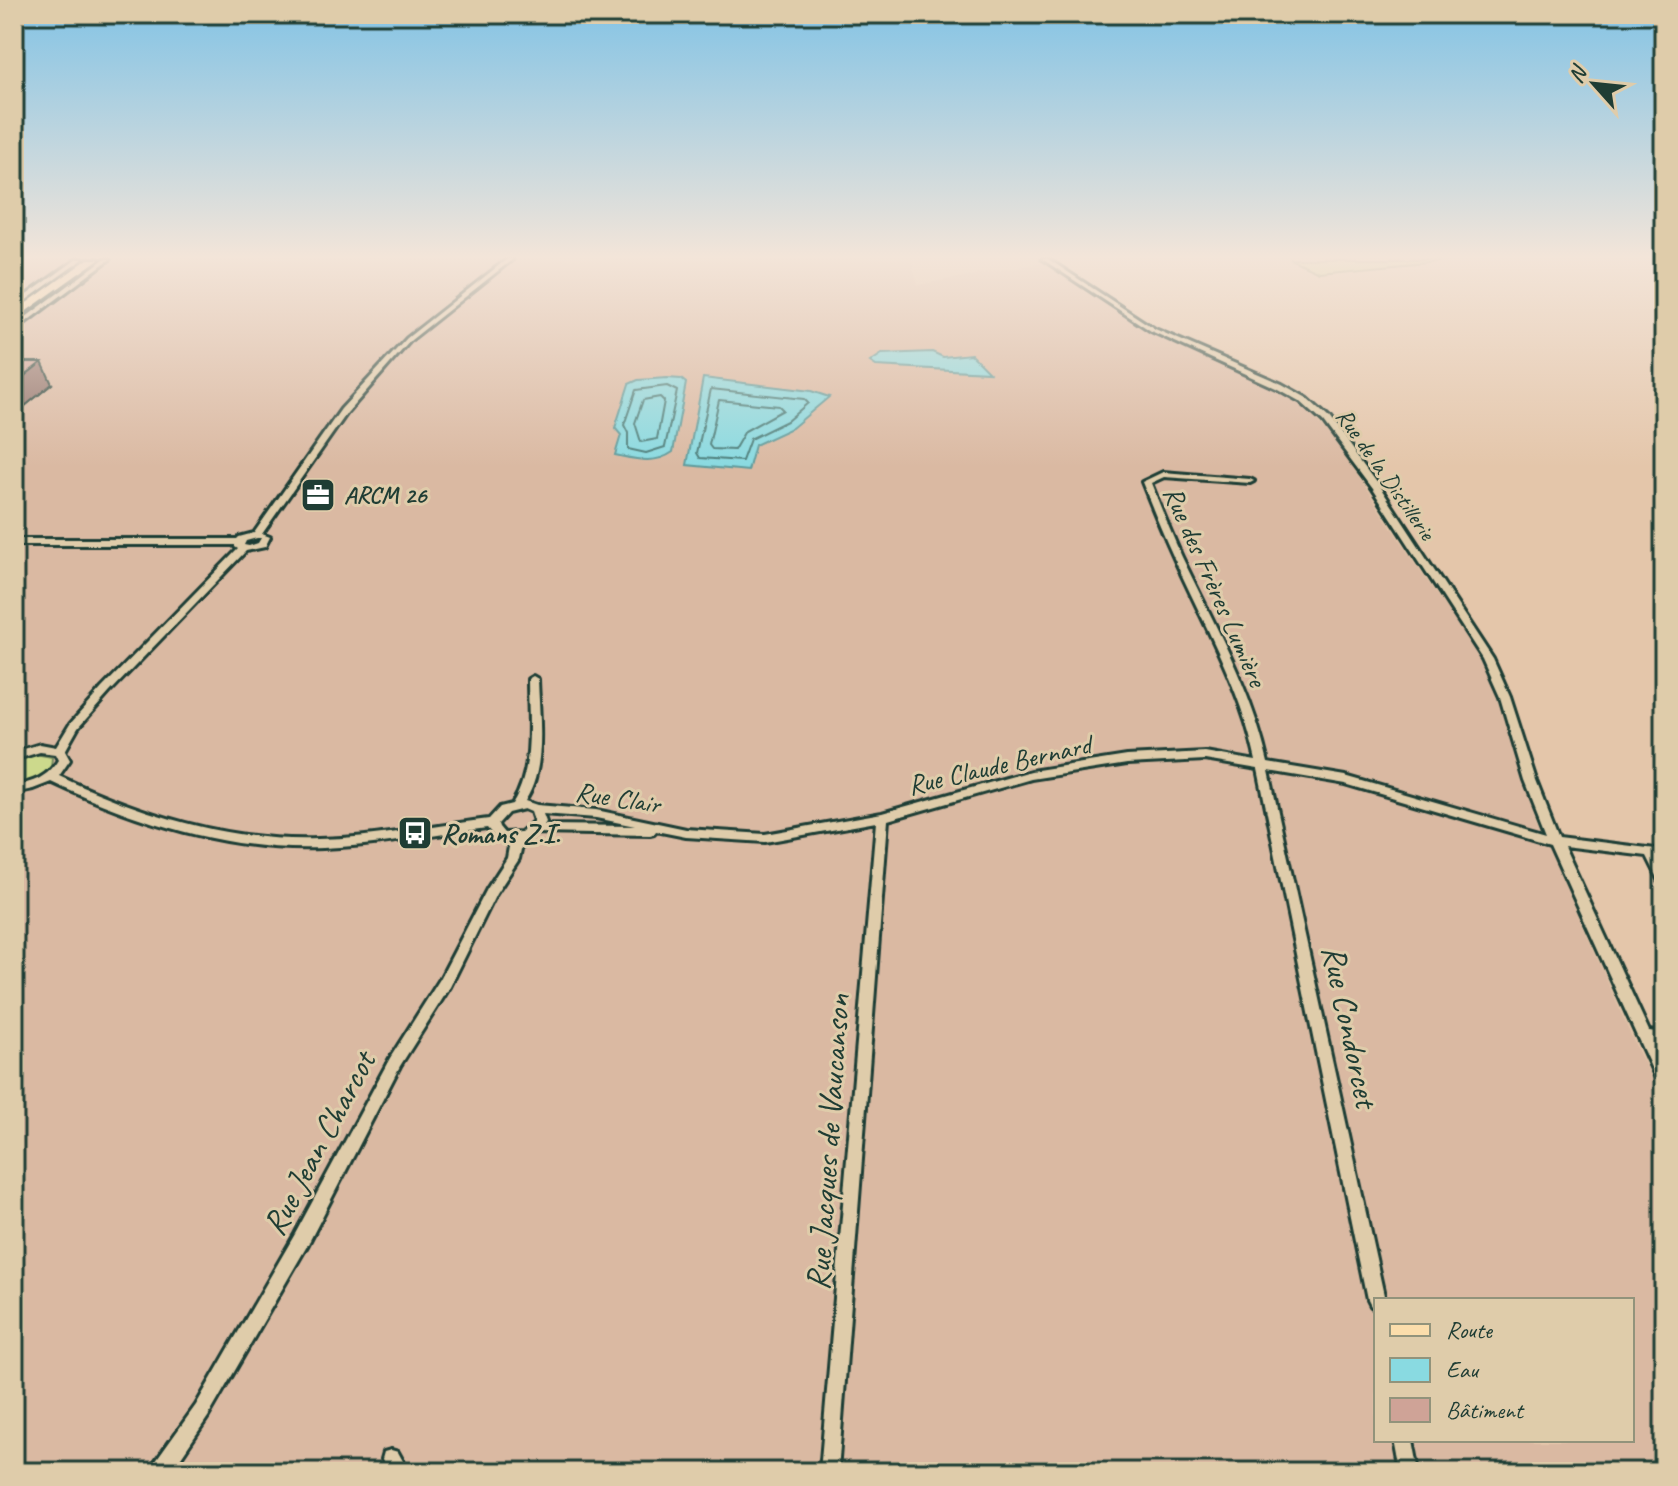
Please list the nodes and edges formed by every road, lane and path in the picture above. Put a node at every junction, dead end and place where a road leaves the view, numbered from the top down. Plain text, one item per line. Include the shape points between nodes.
1 (422, 328) edge
2 (1150, 328) edge
3 (1250, 481) dead end
4 (14, 542) edge
5 (241, 545) junction
6 (533, 679) dead end
7 (74, 726) junction
8 (40, 748) junction
9 (59, 751) junction
10 (14, 756) edge
11 (1263, 765) junction
12 (51, 777) junction
13 (14, 789) edge
14 (517, 805) junction
15 (536, 809) junction
16 (882, 817) junction
17 (492, 823) junction
18 (536, 829) junction
19 (686, 833) junction
20 (517, 838) junction
21 (1555, 841) junction
22 (1657, 854) edge
23 (1664, 879) edge
24 (1643, 1036) junction
25 (1664, 1039) edge
26 (1664, 1080) edge
27 (1376, 1298) edge
28 (1404, 1442) edge
29 (160, 1472) edge
30 (829, 1472) edge
31 (1410, 1472) edge

1 - 5 street via 349,404 257,535 266,542 256,548
2 - 21 street, Rue de la Distillerie via 1279,386 1326,420 1488,659
3 - 11 street, Rue des Frères Lumière via 1163,474 1146,482 1224,652
4 - 5 street
5 - 7 street
6 - 14 street via 532,768
7 - 8 street
7 - 9 street
8 - 9 street
8 - 10 street
9 - 12 street via 64,760
11 - 16 street, Rue Claude Bernard via 1205,756 1127,760 1031,775
11 - 21 street, Rue Claude Bernard via 1346,780
11 - 27 street, Rue Condorcet
12 - 13 street
12 - 17 street via 139,815 266,842 343,841
14 - 15 street
14 - 17 street
15 - 18 street
15 - 19 street, Rue Clair via 596,814
16 - 19 street, Rue Claude Bernard via 765,838
16 - 30 street, Rue Jacques de Vaucanson
17 - 20 street via 501,837
18 - 19 street, Rue Clair
18 - 20 street
20 - 29 street, Rue Jean Charcot via 513,859 388,1074 301,1240 202,1411
21 - 22 street, Rue Claude Bernard
21 - 24 street, Rue de la Distillerie
22 - 23 street
24 - 25 street
24 - 26 street, Rue de la Distillerie
28 - 31 street

